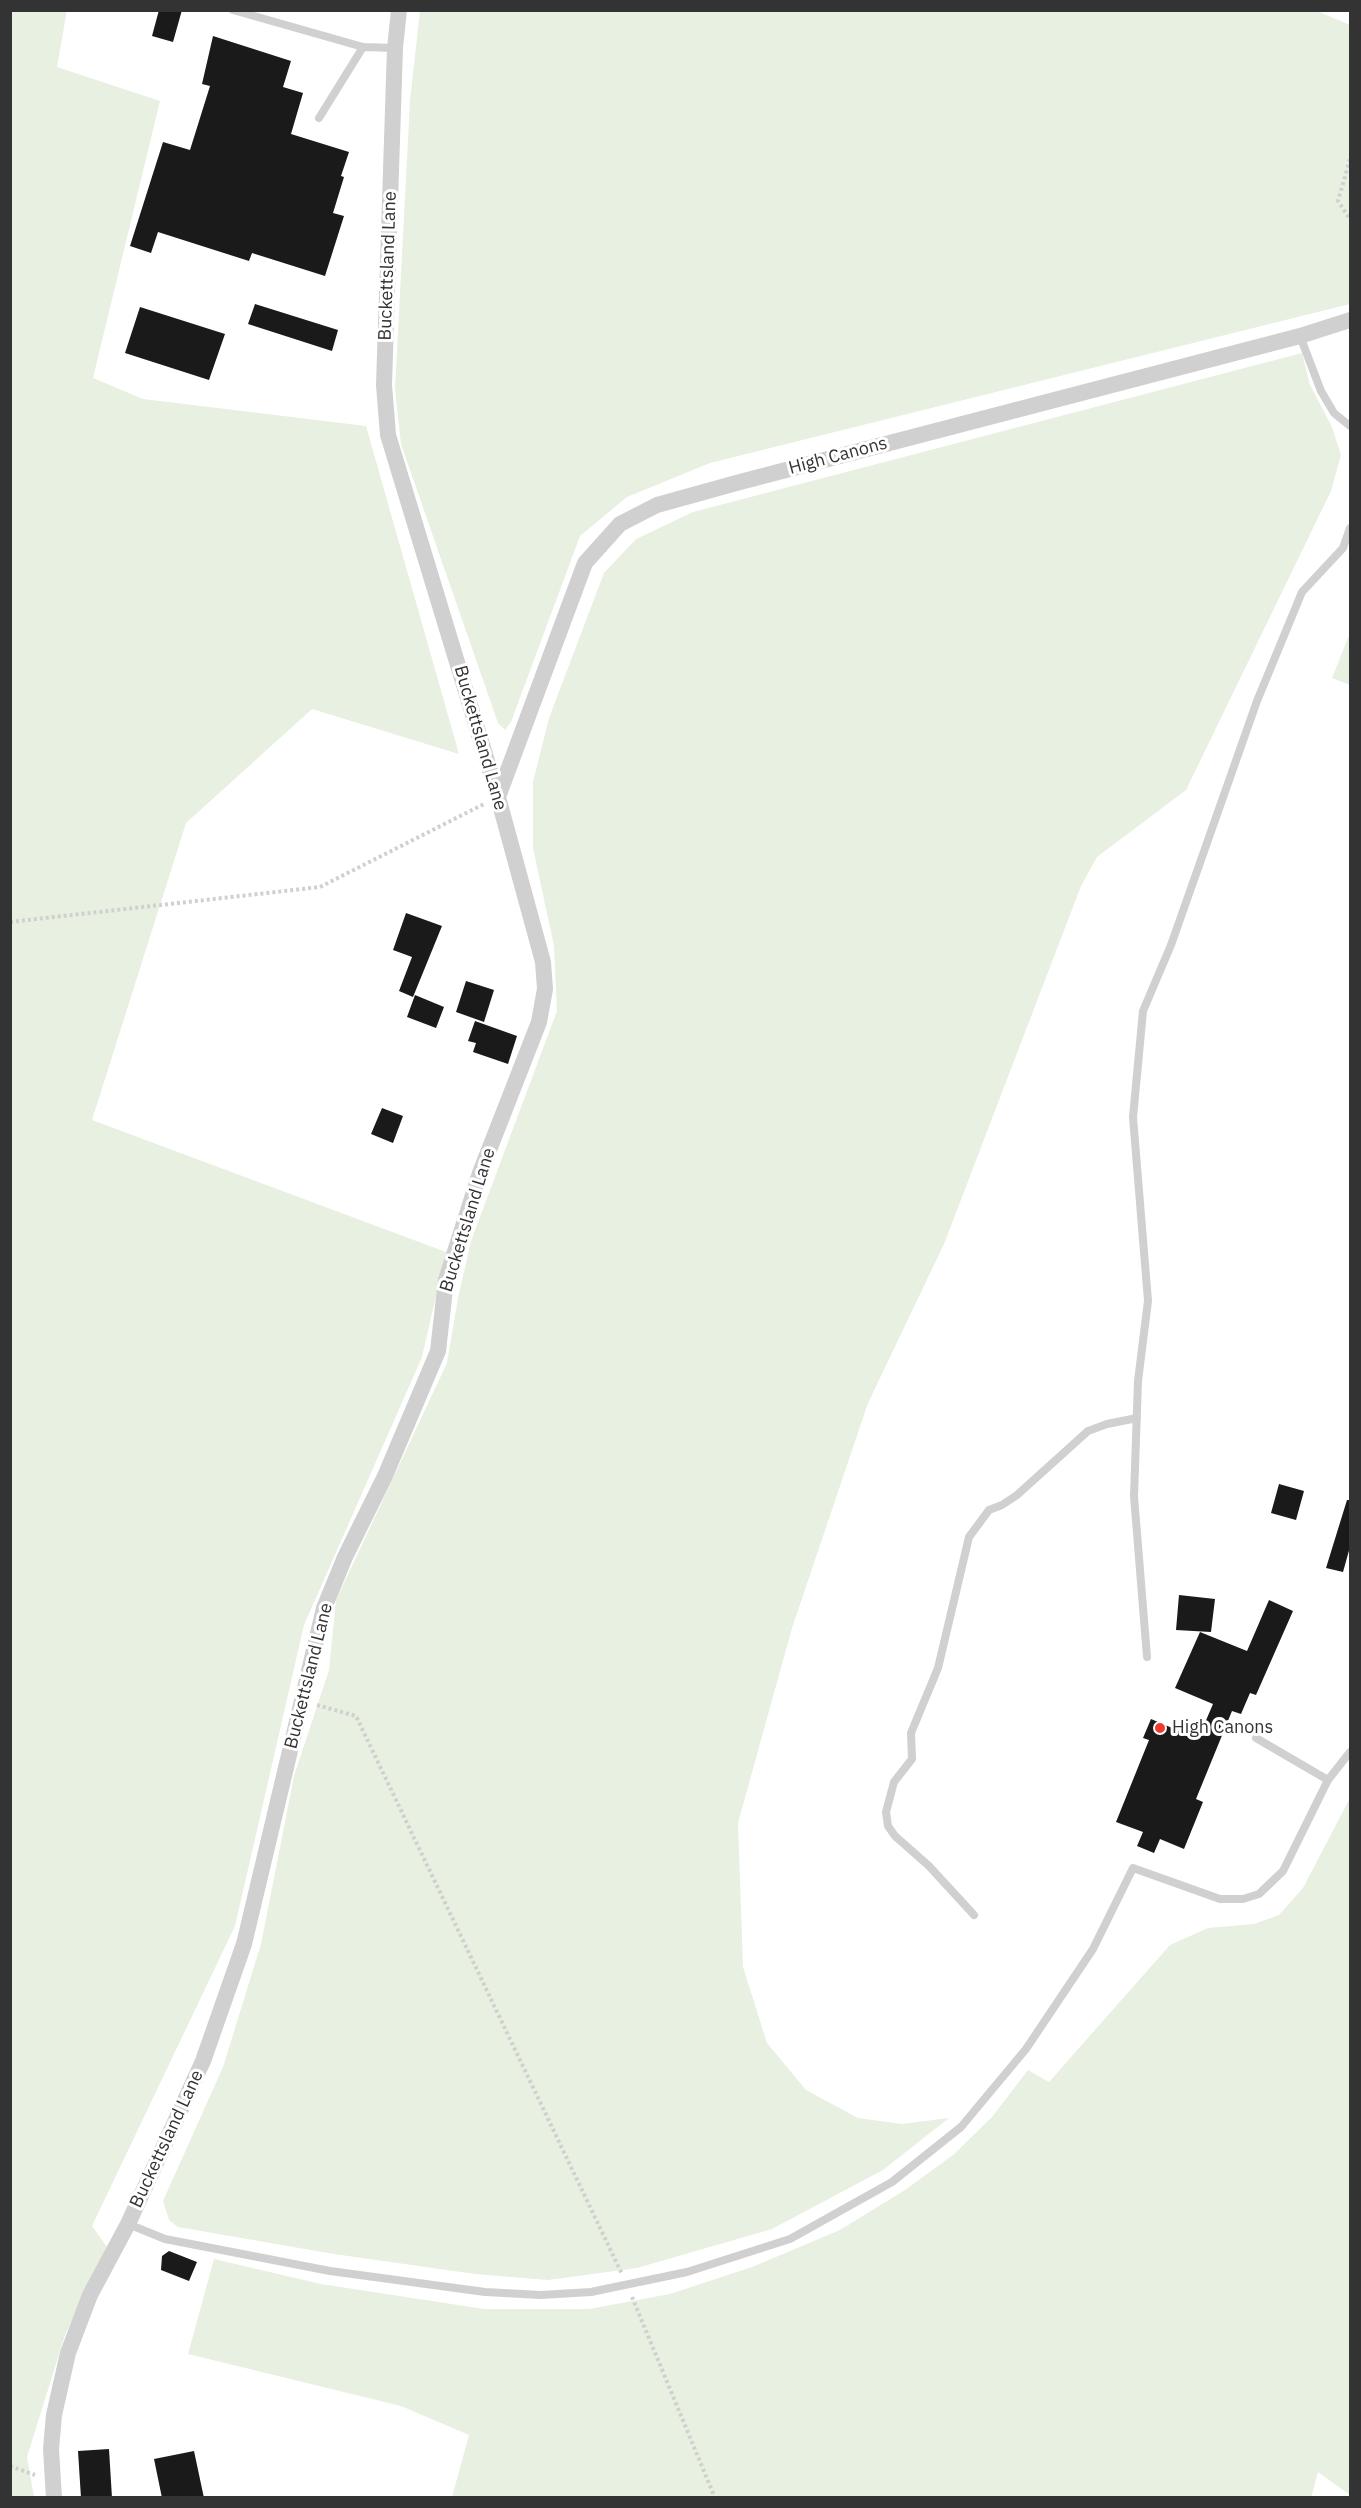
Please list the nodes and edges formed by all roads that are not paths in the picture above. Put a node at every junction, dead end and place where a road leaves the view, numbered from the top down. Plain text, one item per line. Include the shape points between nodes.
1 (233, 10) edge
2 (399, 10) edge
3 (363, 47) junction
4 (395, 48) junction
5 (319, 118) dead end
6 (1350, 320) edge
7 (1300, 336) junction
8 (1350, 426) edge
9 (1350, 528) edge
10 (498, 797) junction
11 (1137, 1418) junction
12 (1147, 1657) dead end
13 (1256, 1738) dead end
14 (1350, 1752) edge
15 (1328, 1779) junction
16 (974, 1915) dead end
17 (128, 2224) junction
18 (54, 2489) edge

1 - 3 lane
2 - 4 street, Buckettsland Lane
3 - 4 lane
3 - 5 lane
4 - 10 street, Buckettsland Lane via 384,385 388,435
6 - 7 street, High Canons
7 - 8 lane via 1321,391 1334,413
7 - 10 street, High Canons via 729,485 657,506 620,524 585,563
9 - 11 lane via 1342,548 1302,592 1257,701 1171,945 1143,1011 1133,1117 1148,1300
10 - 17 street, Buckettsland Lane via 543,962 546,989 539,1022 480,1173 446,1280 438,1351 324,1608 244,1944 202,2061
11 - 12 lane via 1134,1496
11 - 16 lane via 1088,1431 1017,1495 989,1510 969,1537 938,1668 911,1733 912,1759 894,1782 886,1812 888,1826 895,1836
13 - 15 lane
14 - 15 lane
15 - 17 lane via 1283,1871 1259,1894 1220,1899 1133,1868 1093,1949 1026,2049 961,2127 892,2182 790,2239 687,2272 627,2286 541,2295 485,2292 330,2271 165,2239
17 - 18 street, Buckettsland Lane via 90,2295 68,2353 54,2415

